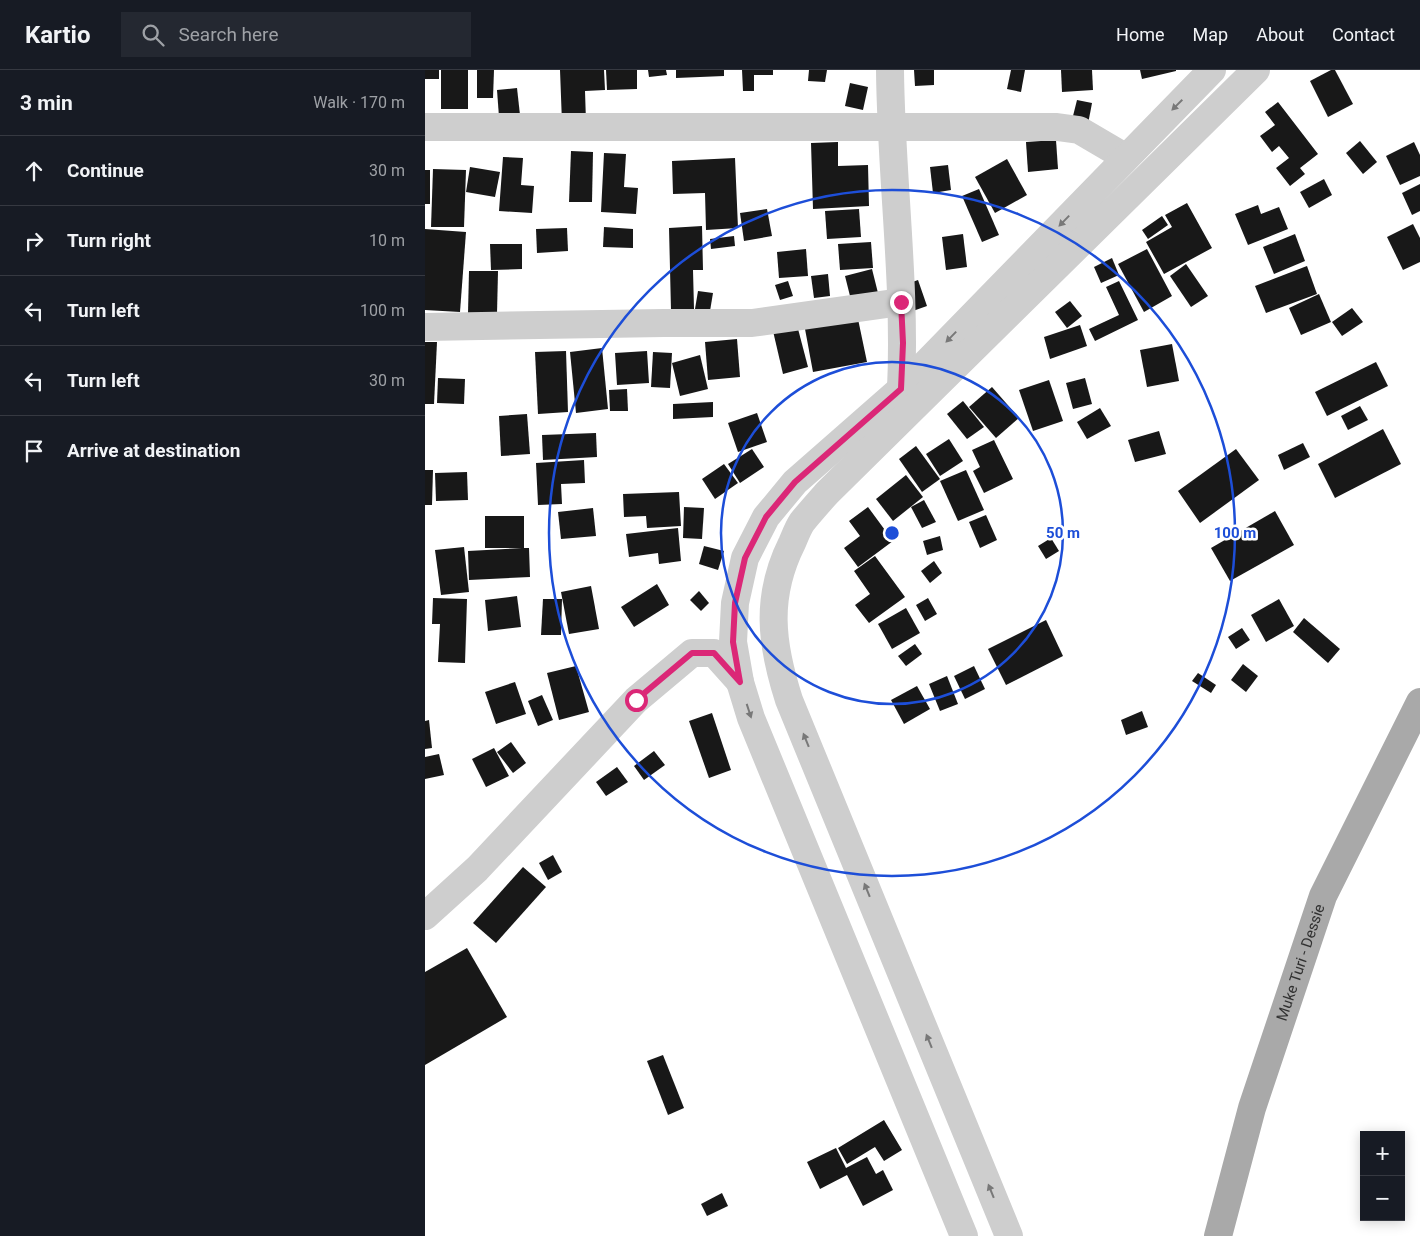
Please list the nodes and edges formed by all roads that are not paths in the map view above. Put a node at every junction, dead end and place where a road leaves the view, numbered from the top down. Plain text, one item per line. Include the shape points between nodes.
1 (890, 70) edge
2 (1212, 70) edge
3 (1256, 70) edge
4 (891, 126) junction
5 (425, 127) edge
6 (1125, 157) junction
7 (901, 302) junction
8 (425, 328) edge
9 (901, 389) junction
10 (740, 682) junction
11 (1420, 702) edge
12 (425, 916) edge
13 (963, 1236) edge
14 (1009, 1236) edge
15 (1218, 1236) edge

1 - 4 street
2 -> 6 street
14 -> 3 street via 789,700 773,632 774,598 783,560 801,524 827,493
4 - 5 street
4 - 6 street via 1057,127 1079,130
4 - 7 street
6 -> 9 street
7 - 8 street via 752,324
7 - 9 street
9 - 10 street via 795,482 766,517 745,558 735,603 733,642
10 - 12 street via 714,653 692,653 636,700 477,870
10 -> 13 street via 751,718
11 - 15 main road, Muke Turi - Dessie via 1323,896 1252,1108

